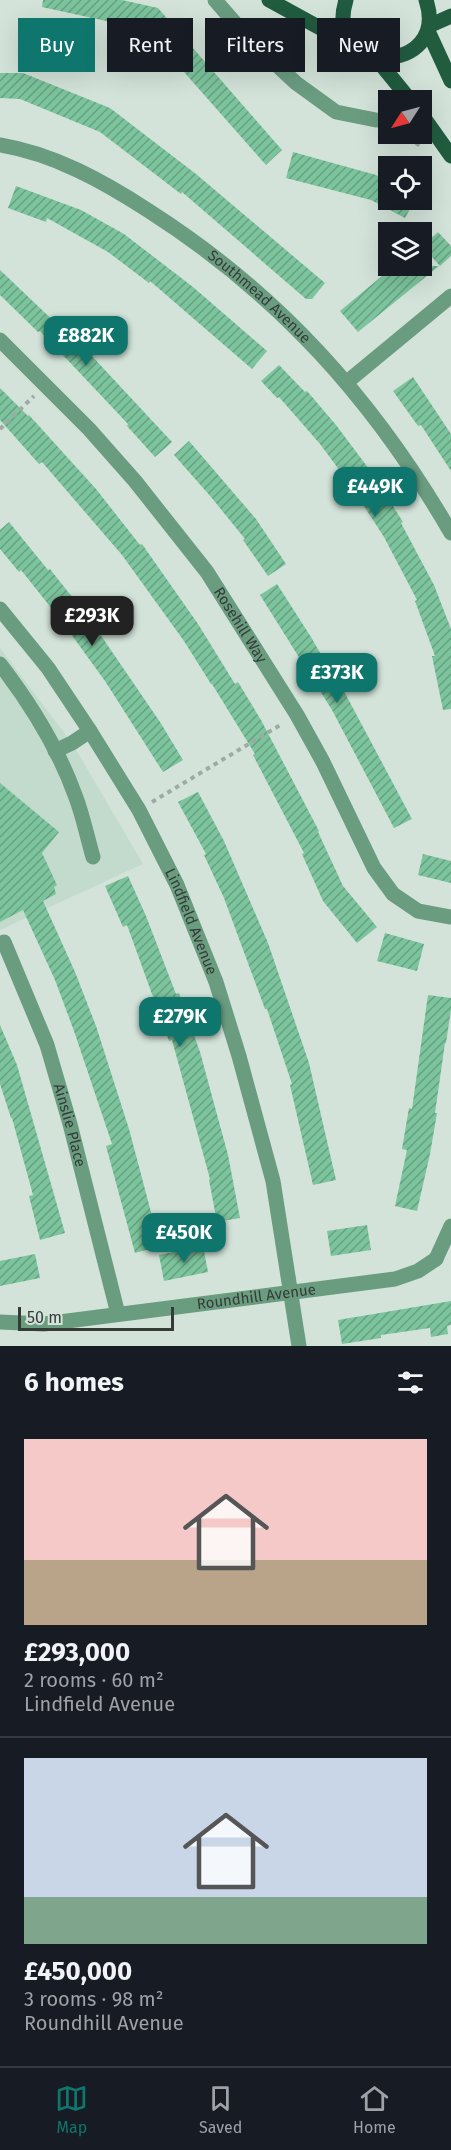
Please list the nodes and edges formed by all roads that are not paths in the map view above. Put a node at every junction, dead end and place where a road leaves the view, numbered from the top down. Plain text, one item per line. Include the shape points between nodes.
1 (215, 0) edge
2 (269, 0) edge
3 (346, 0) edge
4 (426, 0) edge
5 (451, 16) edge
6 (343, 18) edge
7 (317, 26) edge
8 (430, 29) junction
9 (400, 57) edge
10 (387, 72) edge
11 (451, 81) edge
12 (402, 90) edge
13 (376, 120) dead end
14 (432, 129) edge
15 (0, 145) edge
16 (451, 156) edge
17 (451, 296) edge
18 (0, 340) edge
19 (347, 382) junction
20 (451, 533) edge
21 (0, 609) edge
22 (0, 664) edge
23 (90, 730) junction
24 (55, 751) junction
25 (93, 857) dead end
26 (451, 917) edge
27 (4, 942) dead end
28 (451, 1226) edge
29 (436, 1259) junction
30 (451, 1264) edge
31 (292, 1292) junction
32 (118, 1314) junction
33 (0, 1322) edge
34 (298, 1346) edge

1 - 13 street via 296,83 336,112
2 - 7 main road
3 - 6 main road
4 - 8 main road via 431,14
5 - 8 main road
8 - 9 main road via 419,46
8 - 11 main road
10 - 12 main road
14 - 16 main road
15 - 19 street, Southmead Avenue via 70,166 176,228 231,269 298,329
17 - 19 street
18 - 26 street, Rosehill Way via 89,429 207,572 297,715 374,868 393,894 418,911
19 - 20 street, Southmead Avenue via 389,437
21 - 23 street, Lindfield Avenue via 48,668
22 - 24 street via 23,693
23 - 24 street
23 - 31 street, Lindfield Avenue via 139,810 177,885 216,982 273,1181
24 - 25 street via 75,795
27 - 32 street, Ainslie Place via 47,1045
28 - 29 street
29 - 30 street
29 - 31 street, Roundhill Avenue via 395,1279
31 - 32 street, Roundhill Avenue
31 - 34 street, Lindfield Avenue
32 - 33 street, Roundhill Avenue via 44,1324

